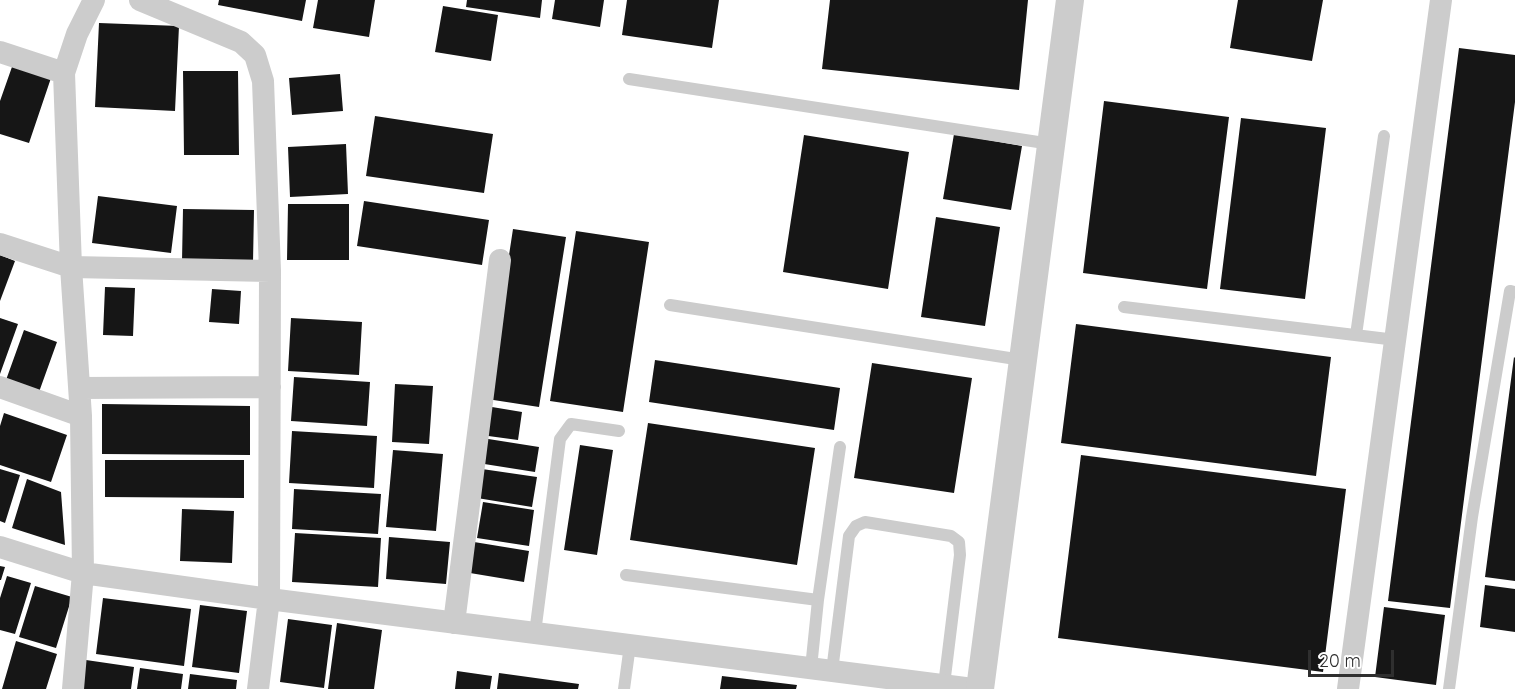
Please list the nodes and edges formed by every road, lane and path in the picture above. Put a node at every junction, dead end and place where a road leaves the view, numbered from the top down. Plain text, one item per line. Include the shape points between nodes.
1 (94, 0) edge
2 (140, 0) edge
3 (1070, 0) edge
4 (1441, 0) edge
5 (0, 52) edge
6 (64, 73) junction
7 (629, 80) dead end
8 (1384, 136) dead end
9 (1051, 144) junction
10 (0, 244) edge
11 (500, 260) dead end
12 (71, 267) junction
13 (270, 271) junction
14 (1515, 292) edge
15 (670, 305) dead end
16 (1124, 307) dead end
17 (1356, 335) junction
18 (1396, 340) junction
19 (1022, 360) junction
20 (0, 387) edge
21 (270, 387) junction
22 (80, 388) junction
23 (81, 416) junction
24 (619, 431) dead end
25 (840, 447) dead end
26 (0, 547) edge
27 (83, 573) junction
28 (626, 575) dead end
29 (270, 599) junction
30 (818, 600) junction
31 (454, 622) junction
32 (535, 633) junction
33 (630, 645) junction
34 (821, 670) junction
35 (944, 685) junction
36 (73, 689) edge
37 (258, 689) edge
38 (624, 689) edge
39 (974, 689) edge
40 (980, 689) edge
41 (1348, 689) edge
42 (1449, 689) edge

1 - 6 street
2 - 13 street via 241,42 255,56 263,81
3 - 9 street
4 - 18 street
5 - 6 street
6 - 12 street
7 - 9 lane
8 - 17 lane
9 - 19 street
10 - 12 street
11 - 31 street
12 - 13 street
12 - 22 street
13 - 21 street
14 - 42 lane via 1510,291 1472,517
15 - 19 lane
16 - 17 lane
17 - 18 lane
18 - 41 street
19 - 40 street
20 - 23 street
21 - 22 street
21 - 29 street
22 - 23 street
23 - 27 street
24 - 32 lane via 571,424 560,439
25 - 30 lane
26 - 27 street
27 - 29 street
27 - 36 street
28 - 30 lane
29 - 31 street
29 - 37 street
30 - 34 lane
31 - 32 street
32 - 33 street
33 - 34 street
33 - 38 lane
34 - 35 street
34 - 35 lane via 849,536 865,522 951,536 959,542
35 - 39 street

